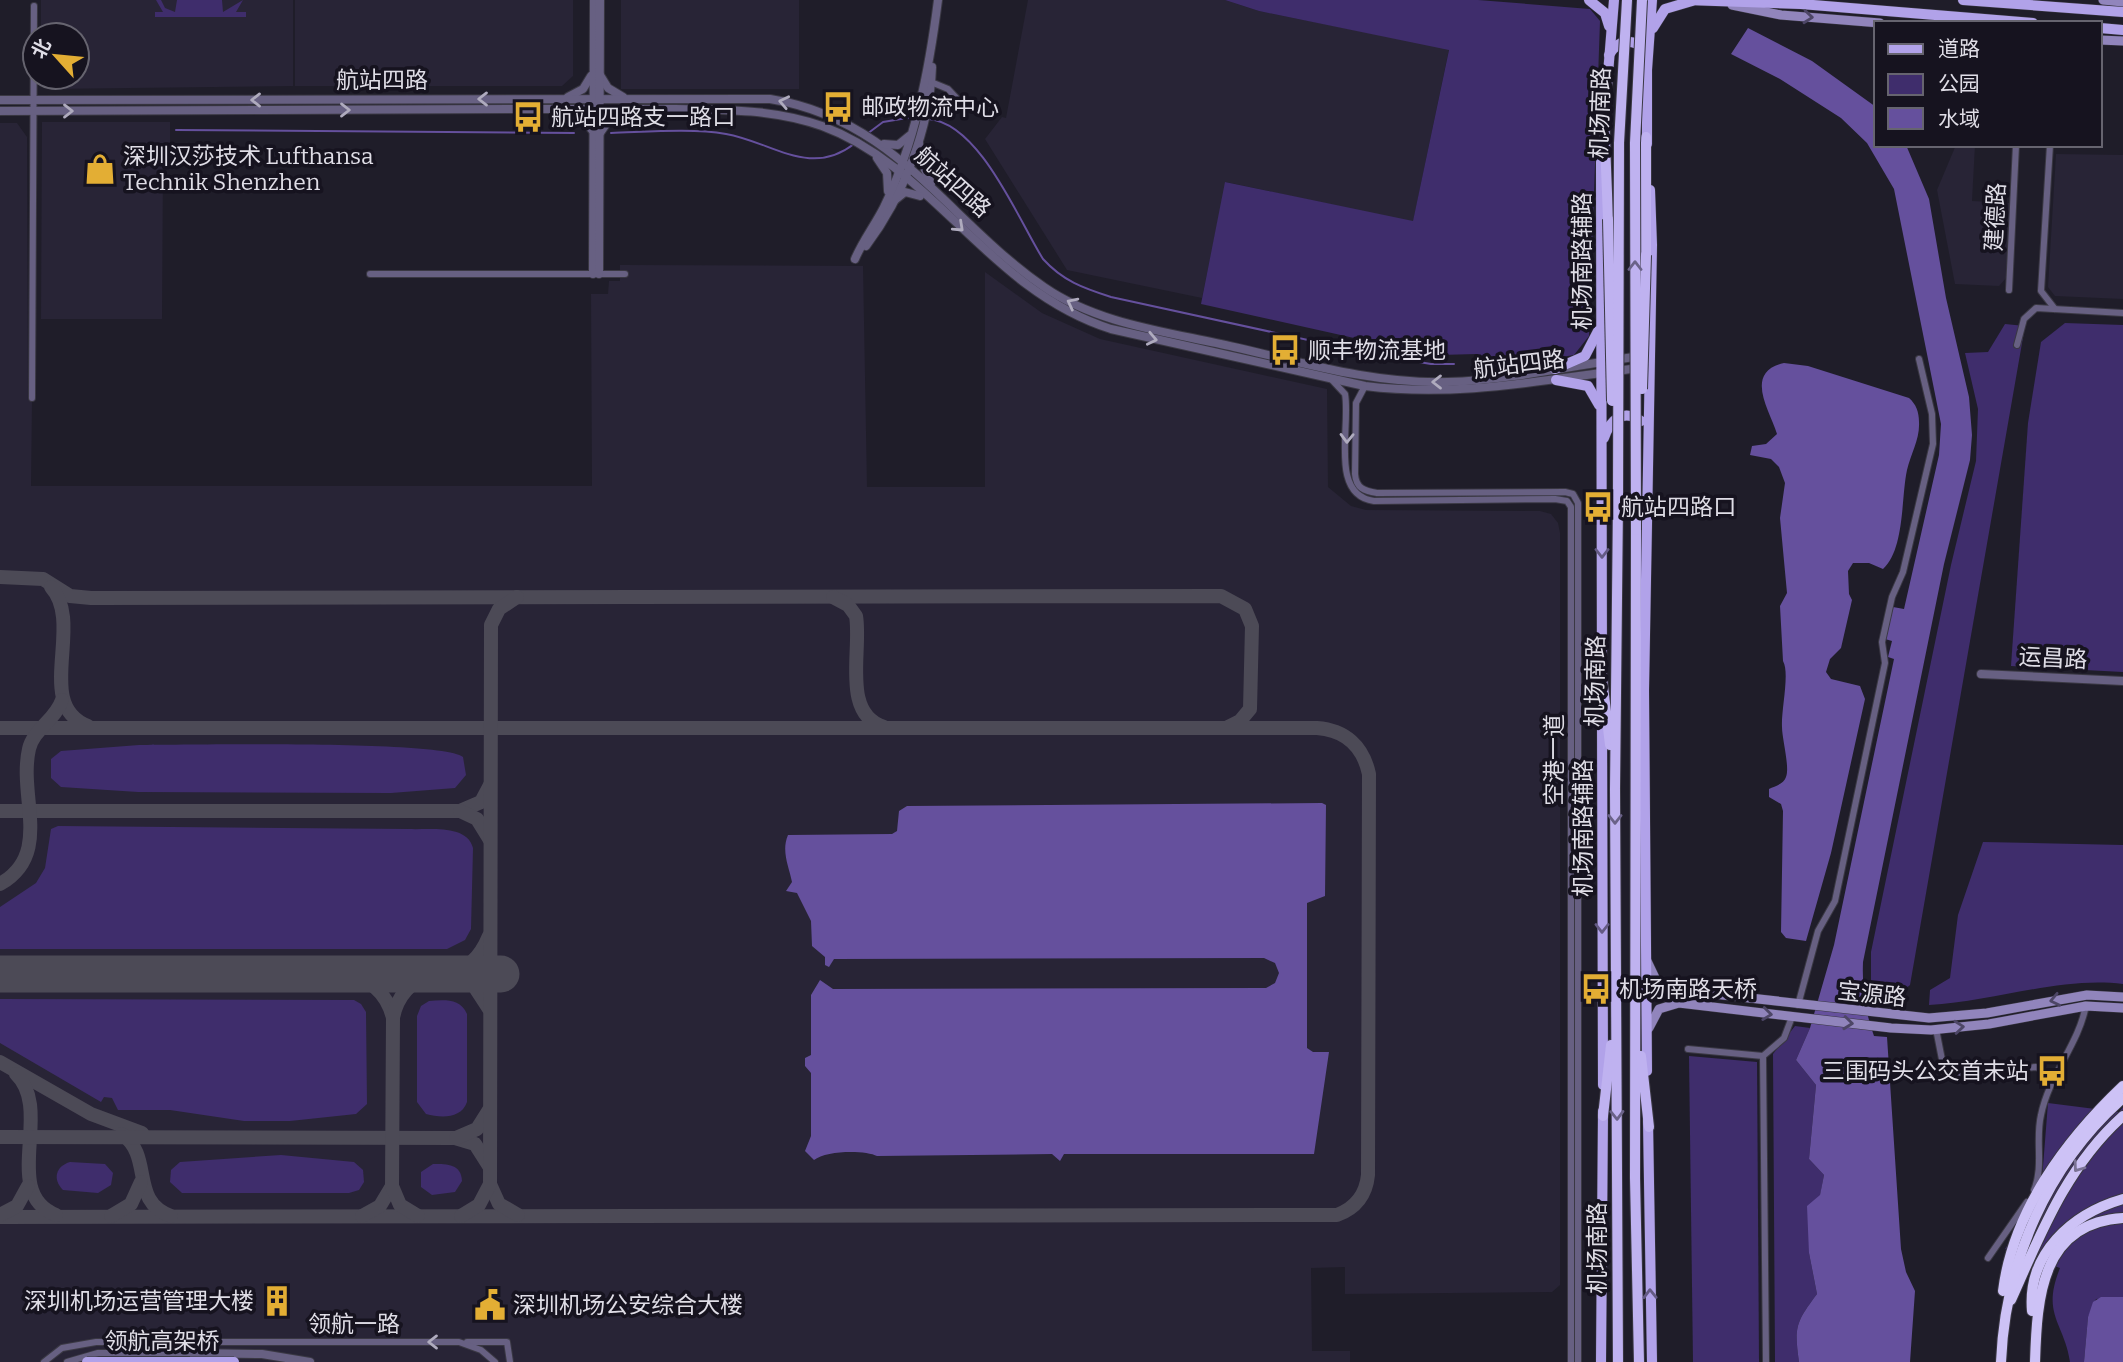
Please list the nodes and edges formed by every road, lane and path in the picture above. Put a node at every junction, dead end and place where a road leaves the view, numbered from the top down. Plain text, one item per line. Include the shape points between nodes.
1 (594, 0) edge
2 (600, 0) edge
3 (938, 0) edge
4 (1589, 0) edge
5 (1614, 0) edge
6 (1627, 0) edge
7 (1642, 0) edge
8 (1652, 0) edge
9 (1687, 0) edge
10 (1693, 0) edge
11 (1963, 0) edge
12 (2103, 0) edge
13 (1716, 2) junction
14 (2123, 2) edge
15 (34, 6) dead end
16 (2123, 12) edge
17 (2009, 21) edge
18 (1874, 23) edge
19 (2102, 28) edge
20 (2123, 30) edge
21 (1611, 38) junction
22 (2102, 40) edge
23 (2123, 41) edge
24 (932, 47) junction
25 (1648, 51) junction
26 (1609, 58) junction
27 (596, 72) junction
28 (931, 82) junction
29 (926, 96) junction
30 (596, 98) junction
31 (625, 98) junction
32 (563, 99) junction
33 (0, 100) edge
34 (34, 100) junction
35 (967, 108) dead end
36 (561, 109) junction
37 (596, 109) junction
38 (625, 109) junction
39 (0, 111) edge
40 (34, 111) junction
41 (1604, 116) junction
42 (917, 130) junction
43 (596, 134) junction
44 (1646, 136) junction
45 (879, 142) junction
46 (2016, 147) edge
47 (2050, 147) edge
48 (870, 151) junction
49 (905, 163) junction
50 (901, 174) junction
51 (934, 190) junction
52 (890, 200) junction
53 (932, 203) junction
54 (370, 274) dead end
55 (596, 274) junction
56 (625, 274) dead end
57 (2009, 290) dead end
58 (2055, 309) junction
59 (2123, 313) edge
60 (1600, 314) junction
61 (2018, 345) dead end
62 (1650, 355) junction
63 (1919, 359) dead end
64 (1650, 366) junction
65 (1601, 367) junction
66 (1556, 374) junction
67 (1328, 378) junction
68 (1365, 386) junction
69 (32, 398) dead end
70 (1602, 427) junction
71 (1648, 433) junction
72 (1602, 460) junction
73 (1619, 503) junction
74 (1635, 503) junction
75 (1981, 674) dead end
76 (1602, 678) junction
77 (2123, 681) edge
78 (1615, 789) junction
79 (1645, 946) junction
80 (1679, 991) junction
81 (2087, 995) junction
82 (1635, 997) junction
83 (2123, 997) edge
84 (1616, 998) junction
85 (1679, 1003) junction
86 (1803, 1006) junction
87 (2086, 1006) junction
88 (2123, 1009) edge
89 (1792, 1017) junction
90 (1936, 1029) junction
91 (1646, 1043) junction
92 (1688, 1049) dead end
93 (1763, 1056) junction
94 (2055, 1076) junction
95 (2123, 1086) edge
96 (2123, 1098) edge
97 (1603, 1116) junction
98 (2123, 1116) edge
99 (1648, 1127) junction
100 (2123, 1199) edge
101 (2119, 1219) edge
102 (1988, 1258) dead end
103 (2013, 1274) junction
104 (2037, 1285) junction
105 (2003, 1327) junction
106 (458, 1342) junction
107 (106, 1353) junction
108 (194, 1358) edge
109 (44, 1362) edge
110 (67, 1362) edge
111 (78, 1362) edge
112 (87, 1362) edge
113 (238, 1362) edge
114 (310, 1362) edge
115 (495, 1362) edge
116 (510, 1362) edge
117 (1571, 1362) edge
118 (1578, 1362) edge
119 (1601, 1362) edge
120 (1618, 1362) edge
121 (1639, 1362) edge
122 (1652, 1362) edge
123 (1766, 1362) edge
124 (2001, 1362) edge
125 (2035, 1362) edge

1 - 27 street
2 - 27 street
3 - 24 street
4 - 21 main road via 1605,13
5 - 21 main road, 机场南路辅路
6 - 73 highway, 机场南路, bridge via 1619,143
74 -> 7 highway, 机场南路, bridge via 1635,143
8 - 25 main road
9 - 10 main road
10 - 13 main road
10 - 25 main road via 1661,13
11 - 16 main road
12 - 14 main road
13 - 17 main road via 1801,4
13 -> 18 main road via 1781,15
15 - 34 street
19 - 20 main road
21 - 26 main road, 机场南路辅路
22 - 23 main road
24 - 28 street
24 - 29 street
25 - 26 main road via 1630,41 1616,45
25 - 44 main road
26 - 41 main road, 机场南路辅路
27 - 30 street
27 - 31 street via 608,88
27 - 32 street via 583,89
28 - 29 street
28 - 35 street via 948,89
29 - 42 street
30 - 31 street, 航站四路
30 - 32 street, 航站四路
30 - 37 street
45 -> 31 street, 航站四路 via 812,109 770,99
32 -> 34 street, 航站四路
33 - 34 street, 航站四路
34 - 40 street
36 - 37 street, 航站四路
40 -> 36 street, 航站四路
36 - 43 street via 582,118
37 - 38 street, 航站四路
37 - 43 street
38 - 43 street
38 - 48 street, 航站四路 via 767,112 840,133
39 - 40 street, 航站四路
40 - 69 street
41 - 60 main road, 机场南路辅路
41 - 73 highway, bridge via 1610,371
42 - 45 street via 902,144
42 - 49 street
42 - 51 street via 919,157
43 - 55 street
44 - 62 main road via 1652,215
44 - 74 highway, bridge via 1646,255
45 - 49 street, 航站四路
46 - 57 street, 建德路
47 - 58 street via 2041,291
48 - 50 street, 航站四路
48 - 52 street via 887,173
49 - 50 street
49 - 51 street, 航站四路
50 - 52 street
50 - 53 street, 航站四路
66 -> 51 street, 航站四路 via 1446,382 1386,379 1110,318 1042,286
52 - 52 street via 855,259 873,236
52 - 53 street via 910,192
53 -> 67 street, 航站四路 via 1029,289 1074,316 1111,329
54 - 55 street
55 - 56 street
58 - 59 street
58 - 61 street via 2036,308 2024,319
60 - 65 main road, 机场南路辅路
60 - 66 main road via 1589,352
62 - 64 main road
62 - 65 street, 航站四路
63 - 86 street via 1933,414 1931,453 1882,642 1885,663 1835,901 1818,931
64 - 65 street, 航站四路
64 - 71 main road
65 - 66 street, 航站四路
65 - 70 main road, 机场南路辅路
66 - 68 street, 航站四路 via 1455,391
66 - 70 main road via 1592,390
67 - 68 street, 航站四路
67 -> 117 street, 空港一道 via 1345,394 1346,475 1359,497 1555,499 1567,501 1571,507
68 - 118 street, 空港一道 via 1357,398 1356,412 1355,474 1363,490 1377,494 1565,492 1573,494 1578,503
70 - 72 main road, 机场南路辅路
71 - 72 main road via 1635,416 1618,417 1608,426
71 - 79 main road
72 -> 76 main road, 机场南路辅路
73 - 78 highway, 机场南路
74 - 82 highway, 机场南路, bridge
75 - 77 street, 运昌路
76 - 78 highway
76 -> 97 main road, 机场南路辅路
78 -> 84 highway, 机场南路
79 - 80 main road, 宝源路 via 1654,977 1664,987
79 - 91 main road
80 - 85 main road via 1670,998
80 - 86 main road, 宝源路
81 - 83 main road, 宝源路
81 -> 86 main road, 宝源路 via 1967,1015 1891,1016
81 - 87 street
82 - 99 highway
82 - 121 highway, 机场南路
84 - 97 highway
84 -> 120 highway, 机场南路
85 -> 89 main road, 宝源路
85 - 91 main road via 1656,1012
87 - 88 main road, 宝源路
90 -> 87 main road, 宝源路
87 - 94 street via 2081,1027
89 -> 90 main road, 宝源路
89 - 93 street via 1784,1038
90 - 94 street via 1945,1074 2036,1067
91 - 99 main road
92 - 93 street
93 - 123 street
94 - 102 street via 2040,1116 2038,1180
95 - 103 highway via 2057,1162 2027,1214
96 - 103 highway via 2062,1170 2040,1208
97 - 119 main road, 机场南路辅路
98 -> 103 highway via 2070,1178
122 -> 99 main road
100 - 104 highway via 2070,1224 2044,1255
101 - 104 highway via 2086,1226 2070,1238
103 - 105 highway
103 - 105 highway
104 - 125 highway
105 - 124 highway
106 -> 109 street, 领航一路 via 96,1342 62,1348
106 - 115 street, 领航一路 via 481,1350
106 - 116 street via 507,1342
107 - 108 street
107 - 110 street via 84,1354
107 - 111 street
108 - 114 street via 262,1354
112 - 113 main road, 领航高架桥, bridge

